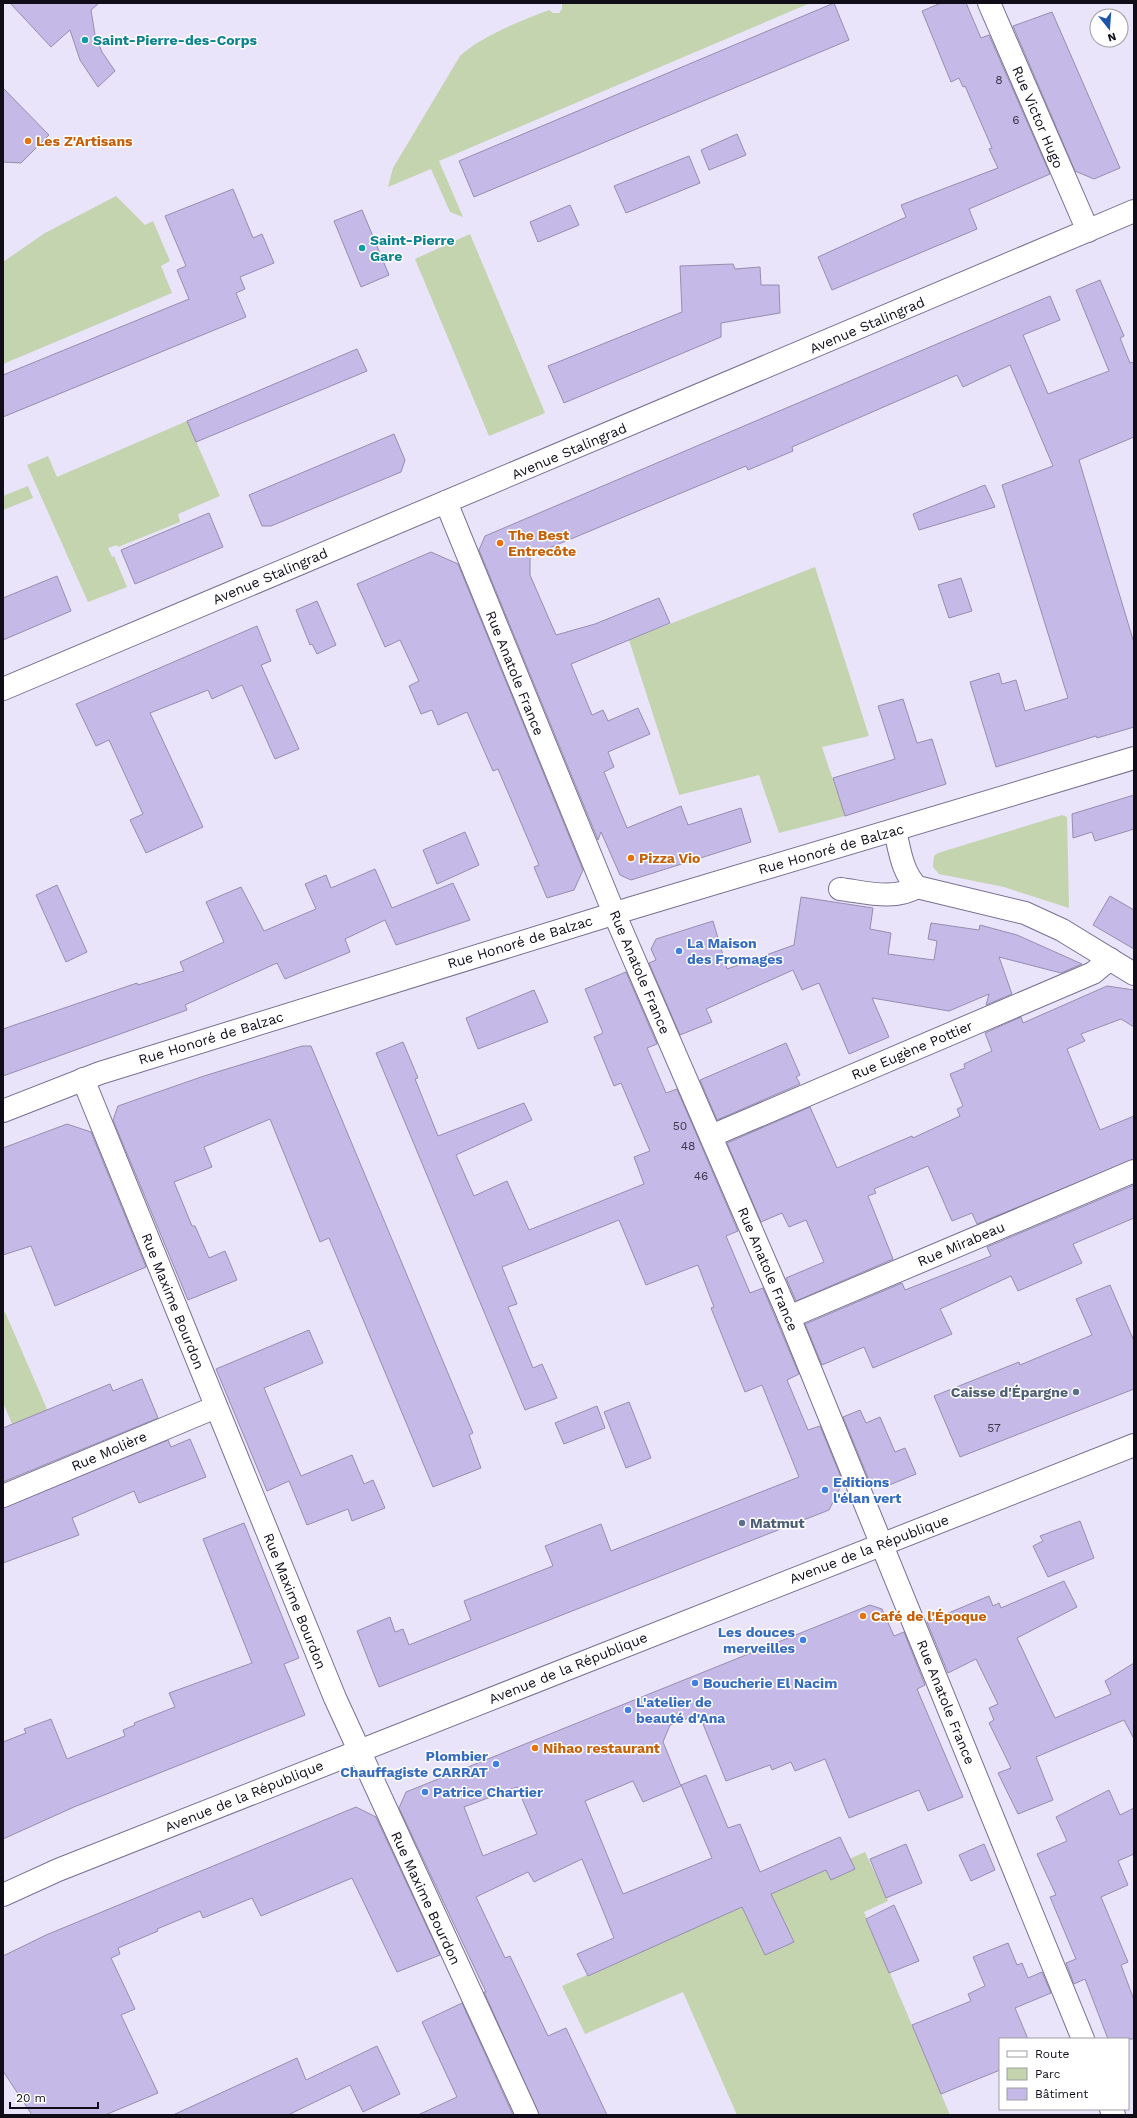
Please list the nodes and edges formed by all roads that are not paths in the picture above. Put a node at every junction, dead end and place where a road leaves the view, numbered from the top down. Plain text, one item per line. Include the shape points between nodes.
1 (989, 3) edge
2 (1134, 211) edge
3 (1088, 231) junction
4 (446, 502) junction
5 (3, 689) edge
6 (1134, 758) edge
7 (894, 831) junction
8 (917, 887) junction
9 (840, 888) dead end
10 (614, 913) junction
11 (1110, 959) junction
12 (1134, 974) edge
13 (83, 1079) junction
14 (3, 1111) edge
15 (711, 1136) junction
16 (1134, 1171) edge
17 (789, 1317) junction
18 (216, 1407) junction
19 (1134, 1445) edge
20 (3, 1496) edge
21 (881, 1546) junction
22 (358, 1751) junction
23 (3, 1895) edge
24 (1083, 2038) edge
25 (527, 2115) edge

1 - 3 street, Rue Victor Hugo
2 - 3 street, Avenue Stalingrad
3 - 4 street, Avenue Stalingrad
4 - 5 street, Avenue Stalingrad
4 - 10 street, Rue Anatole France
6 - 7 street, Rue Honoré de Balzac
7 - 8 street via 904,868 909,879
7 - 10 street, Rue Honoré de Balzac
8 - 9 street via 893,896
8 - 11 street via 1025,913 1062,930
10 - 13 street, Rue Honoré de Balzac
10 - 15 street, Rue Anatole France
11 - 12 street
11 - 15 street, Rue Eugène Pottier via 1093,973
13 - 14 street, Rue Honoré de Balzac
13 - 18 street, Rue Maxime Bourdon
15 - 17 street, Rue Anatole France
16 - 17 street, Rue Mirabeau
17 - 21 street, Rue Anatole France
18 - 20 street, Rue Molière
18 - 22 street, Rue Maxime Bourdon
19 - 21 street, Avenue de la République
21 - 22 street, Avenue de la République via 814,1570
21 - 24 street, Rue Anatole France
22 - 23 street, Avenue de la République via 58,1870
22 - 25 street, Rue Maxime Bourdon

